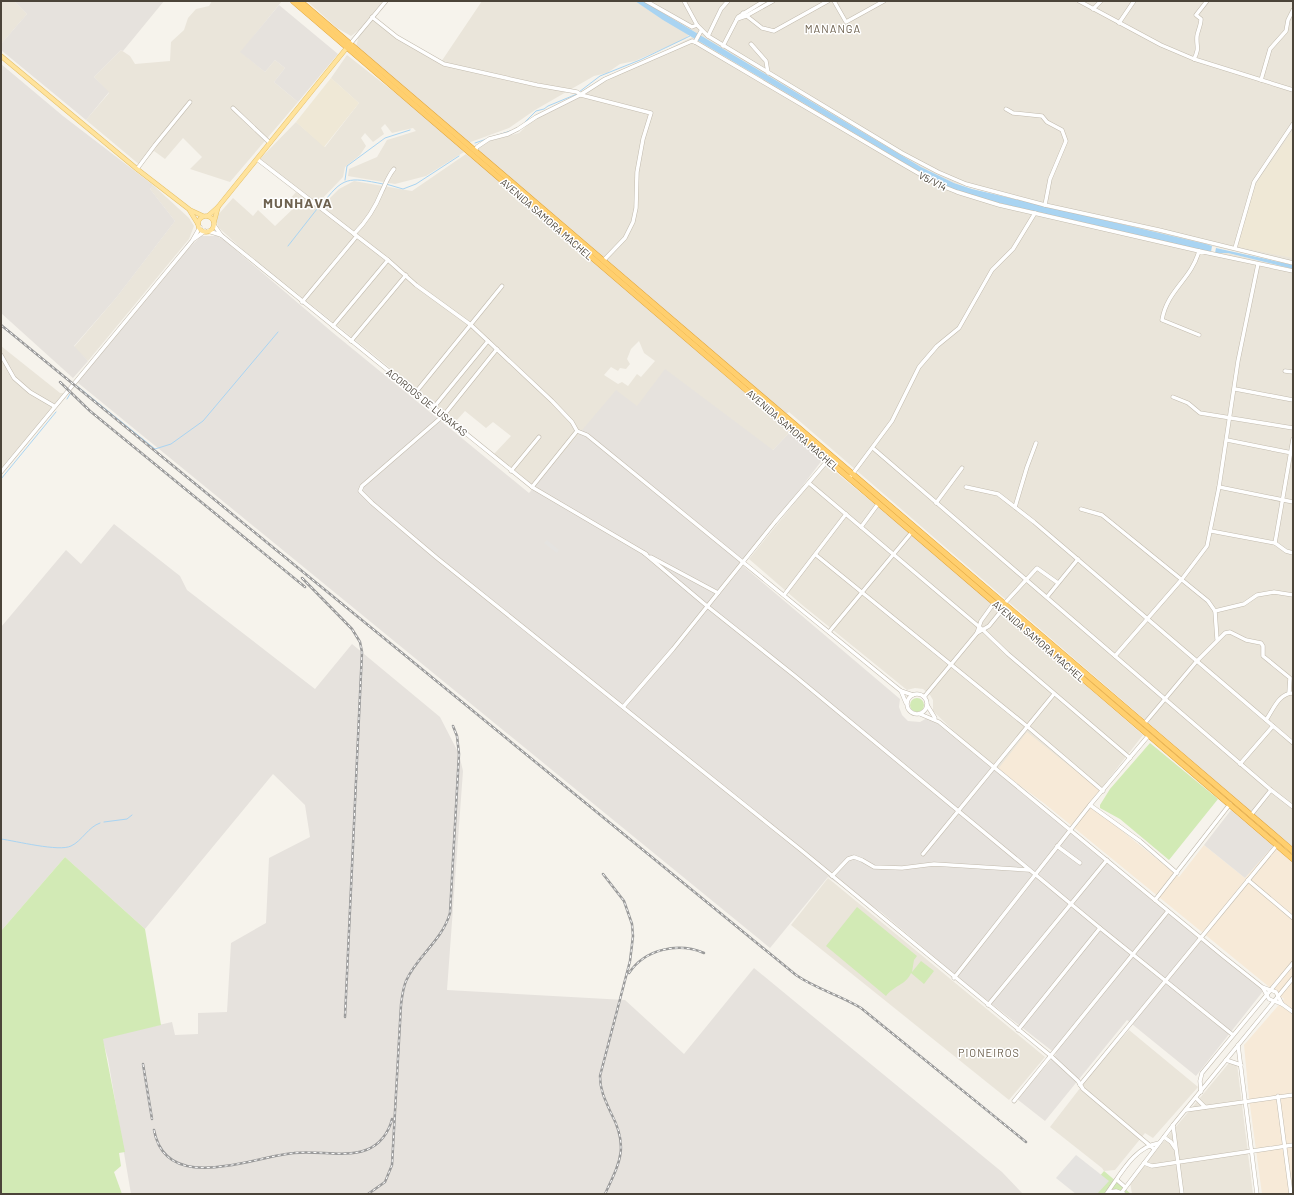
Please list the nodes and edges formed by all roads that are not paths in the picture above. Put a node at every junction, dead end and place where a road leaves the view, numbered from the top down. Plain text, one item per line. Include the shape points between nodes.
1 (293, 1) edge
2 (300, 1) edge
3 (386, 1) edge
4 (646, 1) edge
5 (684, 1) edge
6 (728, 1) edge
7 (764, 1) edge
8 (773, 1) edge
9 (828, 1) edge
10 (834, 1) edge
11 (884, 1) edge
12 (1079, 1) edge
13 (1101, 1) edge
14 (1134, 1) edge
15 (1207, 1) edge
16 (1093, 10) junction
17 (1293, 10) edge
18 (743, 13) junction
19 (746, 16) junction
20 (372, 17) junction
21 (736, 19) junction
22 (1119, 23) junction
23 (697, 25) junction
24 (701, 31) junction
25 (708, 36) junction
26 (694, 42) junction
27 (351, 43) junction
28 (751, 44) dead end
29 (723, 46) junction
30 (347, 48) junction
31 (1, 56) edge
32 (1194, 59) junction
33 (768, 74) junction
34 (1261, 80) junction
35 (1293, 90) edge
36 (579, 93) junction
37 (190, 102) dead end
38 (233, 108) dead end
39 (1006, 109) dead end
40 (1293, 124) edge
41 (270, 143) junction
42 (475, 151) junction
43 (257, 159) junction
44 (137, 169) junction
45 (394, 169) dead end
46 (1045, 205) junction
47 (218, 207) junction
48 (190, 210) junction
49 (1035, 213) junction
50 (206, 216) junction
51 (214, 224) junction
52 (199, 226) junction
53 (206, 231) junction
54 (221, 235) junction
55 (355, 235) junction
56 (192, 241) junction
57 (1235, 248) junction
58 (1199, 251) junction
59 (388, 260) junction
60 (602, 263) junction
61 (1293, 263) edge
62 (1258, 264) junction
63 (1293, 272) edge
64 (406, 275) junction
65 (502, 286) dead end
66 (302, 302) junction
67 (471, 325) junction
68 (333, 326) junction
69 (1199, 335) dead end
70 (351, 341) junction
71 (488, 341) junction
72 (497, 350) junction
73 (1, 355) edge
74 (1285, 371) dead end
75 (1293, 372) edge
76 (1235, 389) junction
77 (416, 392) junction
78 (1174, 397) dead end
79 (1293, 400) edge
80 (54, 406) junction
81 (434, 407) junction
82 (444, 415) junction
83 (1231, 418) junction
84 (1293, 428) edge
85 (577, 431) junction
86 (539, 437) dead end
87 (1293, 439) edge
88 (1227, 440) junction
89 (1036, 443) dead end
90 (874, 449) junction
91 (1292, 453) edge
92 (828, 460) junction
93 (962, 468) dead end
94 (511, 471) junction
95 (1, 472) edge
96 (851, 476) junction
97 (809, 483) junction
98 (532, 487) junction
99 (966, 487) dead end
100 (1219, 487) junction
101 (1283, 500) junction
102 (1293, 502) edge
103 (936, 503) junction
104 (878, 504) junction
105 (1015, 507) junction
106 (1081, 510) dead end
107 (846, 514) junction
108 (861, 527) junction
109 (1211, 531) junction
110 (912, 532) junction
111 (1275, 543) junction
112 (644, 553) junction
113 (1293, 553) edge
114 (816, 555) junction
115 (894, 555) junction
116 (1078, 559) junction
117 (743, 562) junction
118 (1182, 579) junction
119 (1027, 580) junction
120 (1058, 584) junction
121 (718, 593) junction
122 (863, 593) junction
123 (784, 595) junction
124 (1293, 595) edge
125 (1047, 597) junction
126 (994, 603) junction
127 (707, 606) junction
128 (1003, 607) junction
129 (1215, 611) junction
130 (1148, 619) junction
131 (979, 626) junction
132 (983, 630) junction
133 (829, 632) junction
134 (977, 633) junction
135 (1217, 639) junction
136 (1115, 656) junction
137 (1196, 662) junction
138 (952, 665) junction
139 (901, 691) junction
140 (1291, 693) edge
141 (1054, 694) junction
142 (913, 695) junction
143 (924, 697) junction
144 (1165, 699) junction
145 (907, 703) junction
146 (927, 705) junction
147 (623, 707) junction
148 (1122, 709) junction
149 (920, 714) junction
150 (1266, 720) junction
151 (939, 722) junction
152 (1144, 724) junction
153 (1273, 726) junction
154 (1028, 727) junction
155 (1149, 735) junction
156 (1167, 742) junction
157 (1293, 743) edge
158 (1163, 747) junction
159 (1130, 758) junction
160 (1240, 764) junction
161 (994, 769) junction
162 (1271, 790) junction
163 (1103, 791) junction
164 (1229, 796) junction
165 (1228, 803) junction
166 (1090, 805) junction
167 (1240, 805) junction
168 (1292, 805) edge
169 (1236, 810) junction
170 (959, 812) junction
171 (1251, 815) junction
172 (1070, 830) junction
173 (1265, 830) junction
174 (1277, 845) junction
175 (1058, 846) junction
176 (923, 854) dead end
177 (1292, 854) edge
178 (1107, 860) junction
179 (1080, 863) dead end
180 (1030, 870) junction
181 (1178, 873) junction
182 (1035, 874) junction
183 (832, 876) junction
184 (1248, 880) junction
185 (1155, 900) junction
186 (1071, 904) junction
187 (1168, 911) junction
188 (1293, 918) edge
189 (1100, 928) junction
190 (1201, 938) junction
191 (1133, 954) junction
192 (1293, 964) edge
193 (954, 978) junction
194 (1293, 978) edge
195 (1166, 981) junction
196 (1262, 987) junction
197 (1270, 991) junction
198 (1267, 995) junction
199 (1277, 996) junction
200 (1274, 1000) junction
201 (1282, 1004) junction
202 (988, 1005) junction
203 (1293, 1012) edge
204 (1248, 1016) junction
205 (1256, 1023) junction
206 (1018, 1030) junction
207 (1233, 1035) junction
208 (1238, 1045) junction
209 (1051, 1056) junction
210 (1214, 1058) junction
211 (1226, 1060) junction
212 (1222, 1065) junction
213 (1241, 1065) junction
214 (1080, 1085) junction
215 (1201, 1092) junction
216 (1293, 1095) edge
217 (1278, 1096) junction
218 (1196, 1098) junction
219 (1246, 1100) junction
220 (1014, 1101) dead end
221 (1205, 1107) junction
222 (1186, 1110) junction
223 (1173, 1124) junction
224 (1164, 1137) junction
225 (1159, 1142) junction
226 (1293, 1144) edge
227 (1148, 1145) junction
228 (1285, 1146) junction
229 (1154, 1149) junction
230 (1175, 1149) junction
231 (1253, 1150) junction
232 (1177, 1162) junction
233 (1144, 1163) junction
234 (1117, 1180) junction
235 (1125, 1187) junction
236 (1123, 1193) edge
237 (1107, 1194) edge
238 (1182, 1194) edge
239 (1257, 1194) edge
240 (1291, 1194) edge

1 - 30 highway, AVENIDA SAMORA MACHEL
2 - 27 highway, AVENIDA SAMORA MACHEL
3 - 20 street
4 - 23 street via 678,21 692,27
5 - 23 street
6 - 25 street via 721,9
7 - 18 street
8 - 19 street
9 - 19 street via 774,31 762,28
10 - 11 street via 846,22
12 - 16 street
13 - 16 street
14 - 22 street
15 - 32 street via 1196,15 1201,19 1201,24
16 - 22 street
17 - 34 street via 1286,31 1270,49
18 - 19 street
18 - 21 street
19 - 21 street
20 - 27 street
20 - 36 street via 397,37 444,64
21 - 29 street
22 - 32 street
23 - 24 street
24 - 25 street
24 - 26 street
25 - 29 street
26 - 36 street via 605,79
26 - 49 street, V5/V14 via 937,184
27 - 30 main road
27 - 42 highway, AVENIDA SAMORA MACHEL
28 - 33 street via 766,61
29 - 33 street
30 - 41 main road
30 - 60 highway, AVENIDA SAMORA MACHEL
31 - 44 main road
32 - 34 street
33 - 46 street via 938,172 966,184
34 - 35 street
36 - 42 street via 508,134 489,139 477,146
36 - 60 street via 651,113 637,172 633,222 625,238
37 - 44 street
38 - 41 street
39 - 46 street via 1013,113 1042,116 1064,134 1065,144 1050,179
40 - 57 street via 1254,182
41 - 43 main road
42 - 60 highway, AVENIDA SAMORA MACHEL
43 - 47 main road
43 - 55 street
44 - 48 main road
45 - 55 street
46 - 57 street
47 - 50 main road
47 - 51 main road
48 - 50 main road
48 - 52 main road
49 - 58 street, V5/V14
49 - 90 street via 1013,249 992,270 959,328 919,367 898,412
50 - 51 main road
50 - 52 main road via 200,219
51 - 53 main road
51 - 54 street
52 - 53 main road
52 - 56 street
53 - 54 street
53 - 56 street
54 - 66 street, ACORDOS DE LUSAKAS
55 - 59 street
55 - 66 street
56 - 80 street
57 - 61 street
58 - 62 street, V5/V14
58 - 69 street via 1191,270 1173,292 1162,320
59 - 64 street
59 - 68 street
60 - 92 highway, AVENIDA SAMORA MACHEL
60 - 96 highway, AVENIDA SAMORA MACHEL
62 - 63 street, V5/V14
62 - 76 street
64 - 67 street
64 - 70 street
65 - 67 street
66 - 68 street, ACORDOS DE LUSAKAS
67 - 71 street
67 - 77 street
68 - 70 street, ACORDOS DE LUSAKAS
70 - 77 street, ACORDOS DE LUSAKAS
71 - 72 street
71 - 81 street
72 - 82 street
72 - 85 street via 552,401
73 - 80 street via 14,378 30,392
74 - 75 street
76 - 79 street
76 - 83 street
77 - 81 street, ACORDOS DE LUSAKAS
78 - 83 street via 1188,403 1200,413
80 - 95 street
81 - 82 street, ACORDOS DE LUSAKAS
82 - 94 street, ACORDOS DE LUSAKAS
82 - 147 street via 362,486 360,491 437,558
83 - 84 street
83 - 88 street
85 - 98 street
85 - 117 street via 587,435
86 - 94 street
87 - 91 street
88 - 91 street
88 - 100 street
89 - 105 street
90 - 96 street
90 - 103 street
91 - 101 street
92 - 96 highway, AVENIDA SAMORA MACHEL
92 - 97 street
93 - 103 street
94 - 98 street, ACORDOS DE LUSAKAS
96 - 104 highway, AVENIDA SAMORA MACHEL
96 - 128 highway, AVENIDA SAMORA MACHEL
97 - 107 street
97 - 117 street
98 - 112 street, ACORDOS DE LUSAKAS
99 - 105 street via 998,494
100 - 101 street
100 - 109 street
101 - 102 street
101 - 111 street
103 - 119 street
104 - 108 street
104 - 110 highway, AVENIDA SAMORA MACHEL
105 - 116 street
106 - 118 street via 1102,515
107 - 108 street
107 - 114 street
108 - 115 street
109 - 111 street
109 - 118 street via 1204,551
110 - 115 street
110 - 126 highway, AVENIDA SAMORA MACHEL
111 - 113 street
112 - 121 street
112 - 127 street
114 - 122 street
114 - 123 street
115 - 122 street
115 - 131 street
116 - 120 street
116 - 130 street
117 - 121 street
117 - 123 street
118 - 129 street via 1208,601
118 - 130 street
119 - 120 street via 1037,568
119 - 125 street
119 - 128 street
120 - 125 street
121 - 127 street
122 - 133 street
122 - 138 street
123 - 133 street
124 - 129 street via 1274,592 1257,595 1244,604
125 - 136 street
126 - 128 highway, AVENIDA SAMORA MACHEL
126 - 131 street
127 - 147 street
127 - 170 street
128 - 132 street
128 - 148 highway, AVENIDA SAMORA MACHEL
129 - 135 street
130 - 136 street
130 - 137 street
131 - 132 street
131 - 134 street
132 - 134 street
132 - 141 street
133 - 139 street
134 - 138 street
135 - 137 street
135 - 140 street via 1230,632 1246,640 1261,643 1263,656 1290,678
136 - 144 street
137 - 144 street
137 - 150 street
138 - 143 street
138 - 154 street
139 - 142 street
139 - 145 street
140 - 150 street via 1280,698
141 - 154 street
141 - 159 street
142 - 143 street via 919,694
142 - 145 street
143 - 146 street
144 - 152 street
144 - 160 street
145 - 149 street via 911,713
146 - 149 street
146 - 151 street
147 - 183 street
148 - 152 highway, AVENIDA SAMORA MACHEL
148 - 155 highway, AVENIDA SAMORA MACHEL
149 - 151 street
150 - 153 street
151 - 161 street
152 - 156 highway, AVENIDA SAMORA MACHEL
153 - 157 street
153 - 160 street
154 - 161 street
154 - 163 street
155 - 158 highway, AVENIDA SAMORA MACHEL
155 - 159 street
156 - 158 highway
156 - 164 highway, AVENIDA SAMORA MACHEL
158 - 165 highway, AVENIDA SAMORA MACHEL
159 - 163 street
160 - 162 street
161 - 170 street
161 - 172 street
162 - 168 street
162 - 171 street
163 - 166 street
164 - 165 highway
164 - 167 highway, AVENIDA SAMORA MACHEL
165 - 169 highway, AVENIDA SAMORA MACHEL
165 - 181 street
166 - 172 street
166 - 181 street via 1140,841
167 - 169 highway
167 - 171 highway, AVENIDA SAMORA MACHEL
169 - 173 highway, AVENIDA SAMORA MACHEL
170 - 176 street
170 - 180 street
171 - 173 highway, AVENIDA SAMORA MACHEL
172 - 175 street
172 - 178 street
173 - 174 highway, AVENIDA SAMORA MACHEL
173 - 177 highway, AVENIDA SAMORA MACHEL
174 - 177 highway, AVENIDA SAMORA MACHEL
174 - 184 street
175 - 179 street
175 - 182 street
178 - 185 street
178 - 186 street
180 - 182 street
180 - 183 street via 934,864 902,868 874,867 854,857 848,859
181 - 185 street
182 - 186 street
182 - 193 street
183 - 193 street
184 - 188 street
184 - 190 street
185 - 187 street
186 - 189 street
186 - 202 street
187 - 190 street
187 - 191 street
189 - 191 street
189 - 206 street
190 - 195 street
190 - 196 street
191 - 195 street
191 - 209 street
192 - 197 street
193 - 202 street
194 - 199 street
195 - 207 street
195 - 214 street
196 - 197 street
196 - 198 street
197 - 198 street
197 - 199 street via 1274,991
198 - 200 street via 1269,1000
198 - 204 street
199 - 200 street
199 - 201 street
200 - 201 street
200 - 205 street
201 - 203 street
202 - 206 street
204 - 205 street
204 - 207 street
205 - 208 street
206 - 209 street
207 - 210 street
208 - 211 street
208 - 213 street
209 - 214 street
209 - 220 street
210 - 212 street
210 - 215 street via 1202,1073
211 - 212 street
211 - 213 street
212 - 215 street
213 - 219 street
214 - 227 street
215 - 218 street
216 - 217 street
217 - 219 street
217 - 228 street
218 - 221 street
218 - 222 street
219 - 221 street
219 - 231 street
221 - 222 street
222 - 223 street
223 - 224 street
223 - 230 street
224 - 225 street
224 - 230 street
225 - 227 street
225 - 229 street
226 - 228 street
227 - 229 street
227 - 234 street via 1139,1152
228 - 231 street
228 - 240 street
229 - 233 street
230 - 232 street
231 - 232 street
231 - 239 street
232 - 233 street via 1152,1166
232 - 238 street
233 - 235 street
234 - 235 street
234 - 237 street
235 - 236 street
236 - 237 street via 1116,1191

